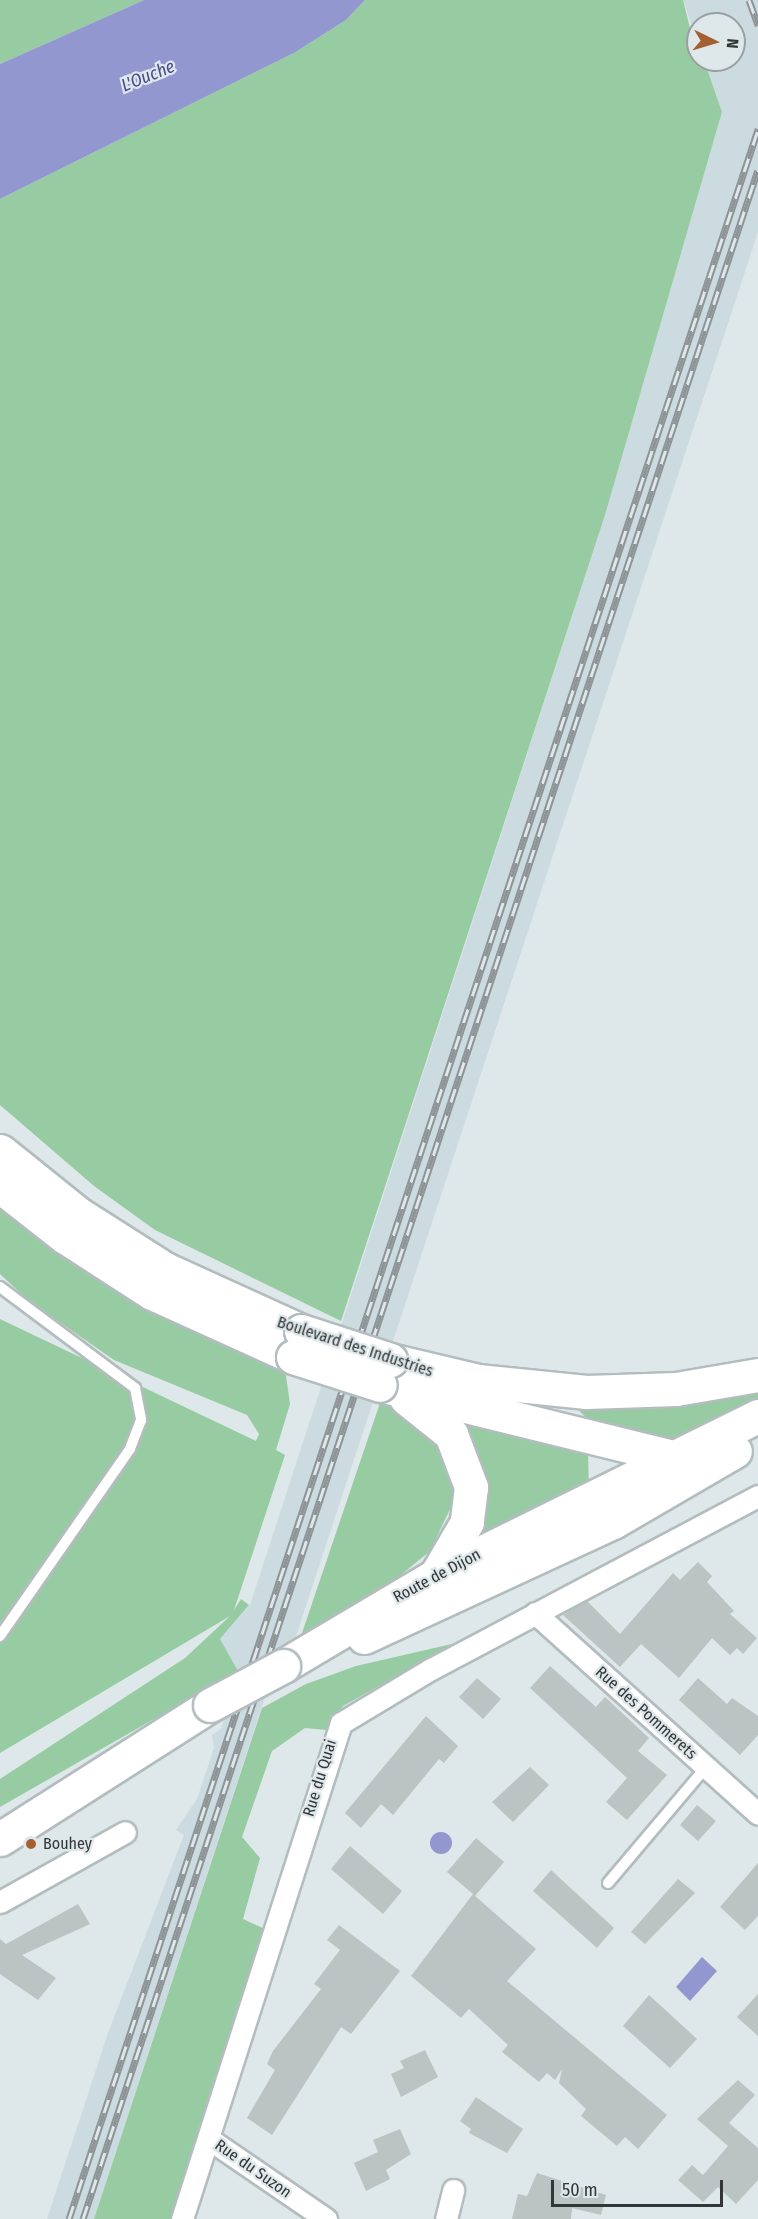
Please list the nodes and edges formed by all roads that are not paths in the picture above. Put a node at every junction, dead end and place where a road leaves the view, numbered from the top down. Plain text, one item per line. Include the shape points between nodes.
1 (0, 1151) edge
2 (0, 1186) edge
3 (0, 1287) edge
4 (297, 1344) junction
5 (385, 1373) junction
6 (758, 1375) edge
7 (524, 1388) junction
8 (758, 1416) edge
9 (592, 1438) junction
10 (758, 1440) edge
11 (672, 1457) junction
12 (707, 1464) junction
13 (597, 1495) junction
14 (758, 1496) edge
15 (559, 1547) junction
16 (436, 1575) junction
17 (534, 1613) junction
18 (0, 1636) edge
19 (283, 1666) junction
20 (706, 1767) junction
21 (758, 1814) edge
22 (125, 1832) dead end
23 (0, 1839) edge
24 (608, 1883) dead end
25 (0, 1902) edge
26 (209, 2139) junction
27 (453, 2190) dead end
28 (182, 2219) edge
29 (326, 2219) edge
30 (446, 2219) edge

1 - 4 main road, Boulevard des Industries via 80,1215 156,1264
2 - 4 main road, Boulevard des Industries via 65,1237 152,1293
3 - 18 lane via 135,1388 141,1420 130,1449
4 - 5 main road, Boulevard des Industries, bridge
5 - 7 main road, Boulevard des Industries
5 - 9 main road, Boulevard des Industries
5 - 16 main road, Boulevard des Industries via 435,1416 467,1466 471,1487 467,1522
6 - 7 main road, Boulevard des Industries via 633,1391
7 - 9 main road via 568,1414
8 - 11 main road, Route de Dijon
9 - 11 main road, Boulevard des Industries
9 - 13 main road via 600,1454
10 - 12 main road, Route de Dijon
11 - 12 main road, Boulevard des Industries
11 - 13 main road, Route de Dijon
12 - 15 main road, Route de Dijon via 613,1522
13 - 15 main road, Route de Dijon
13 - 16 main road, Route de Dijon
14 - 17 street, Rue du Quai
15 - 19 main road, Route de Dijon via 351,1643
16 - 19 main road, Route de Dijon
17 - 20 street, Rue des Pommerets
17 - 26 street, Rue du Quai via 348,1715 334,1732
19 - 23 main road, Route de Dijon, bridge via 210,1705
20 - 21 street, Rue des Pommerets
20 - 24 lane
22 - 25 street
26 - 28 street, Rue du Quai
26 - 29 street, Rue du Suzon
27 - 30 street

